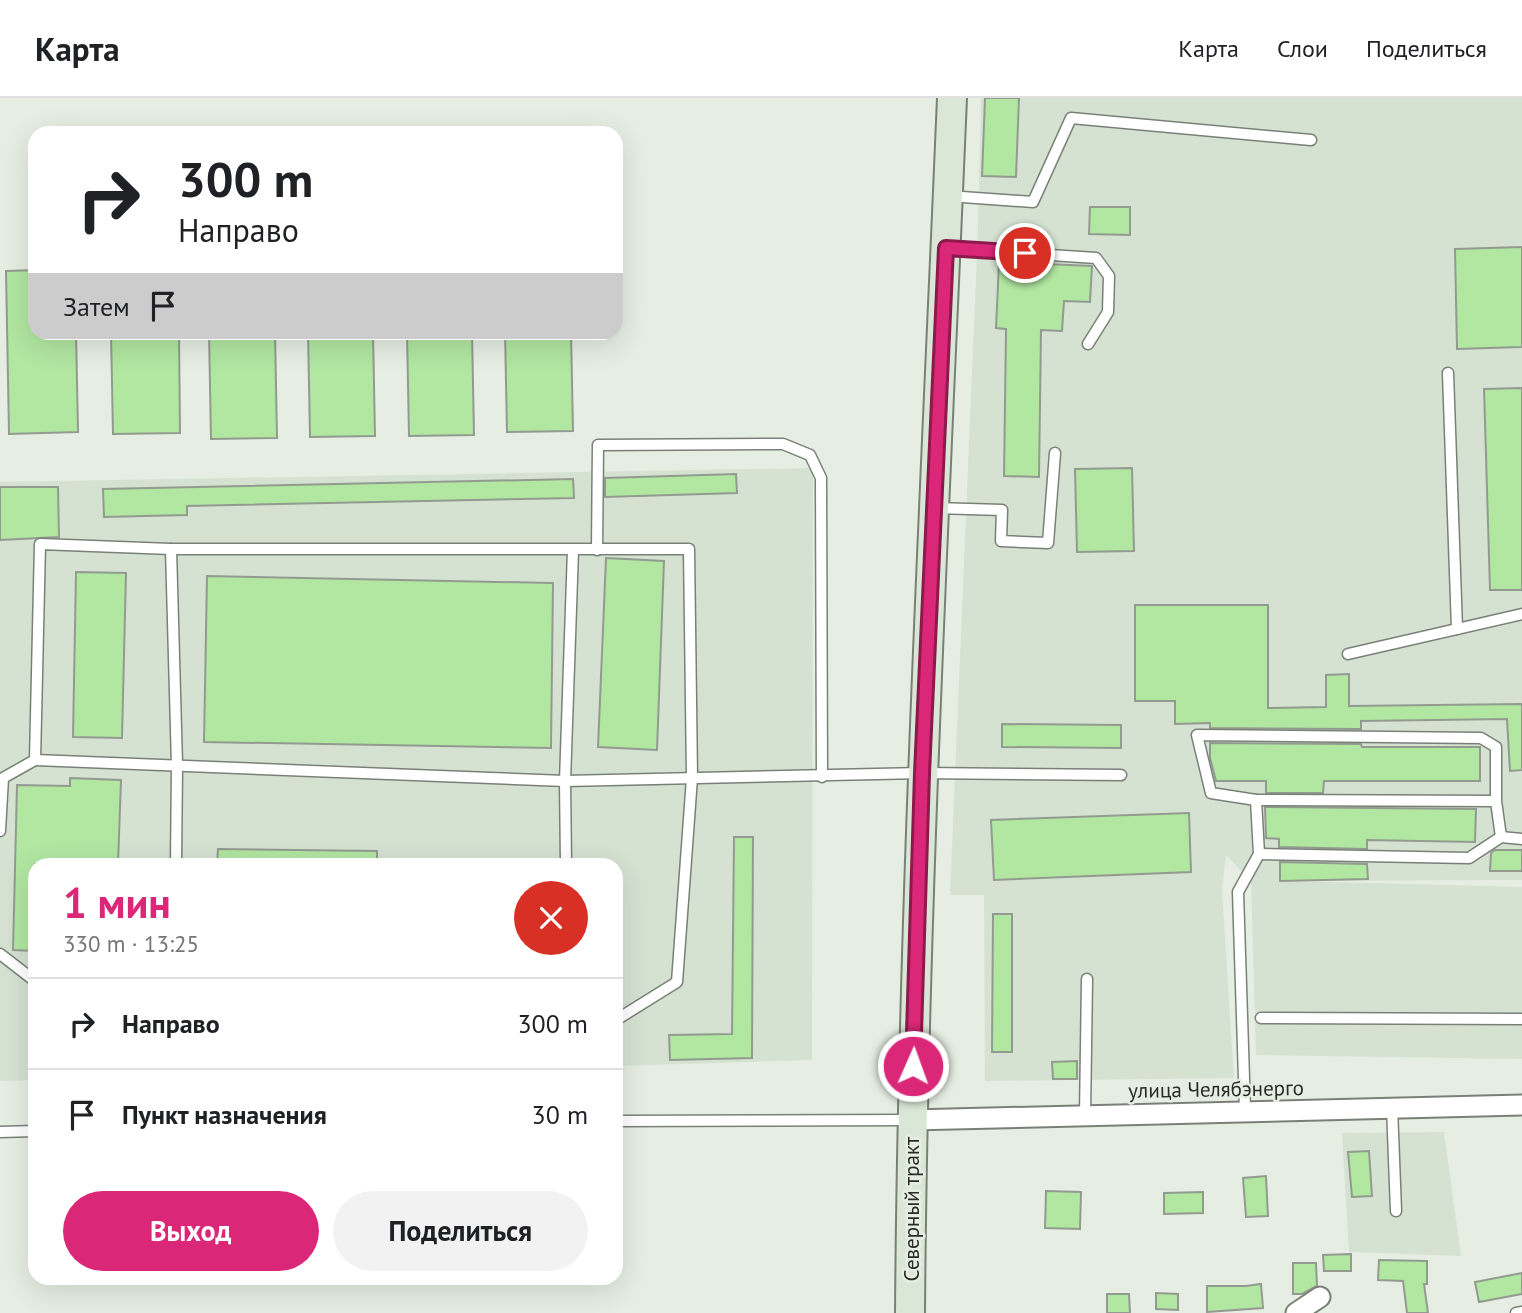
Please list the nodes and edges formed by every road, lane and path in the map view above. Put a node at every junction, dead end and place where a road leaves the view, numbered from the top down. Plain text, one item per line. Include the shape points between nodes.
1 (952, 98) edge
2 (1311, 140) dead end
3 (948, 196) junction
4 (946, 248) junction
5 (1088, 344) dead end
6 (1448, 373) dead end
7 (1055, 453) dead end
8 (935, 508) junction
9 (171, 549) junction
10 (573, 550) junction
11 (597, 550) junction
12 (1522, 614) edge
13 (1457, 629) junction
14 (1348, 654) dead end
15 (35, 760) junction
16 (177, 765) junction
17 (922, 773) junction
18 (1121, 775) dead end
19 (822, 777) junction
20 (692, 778) junction
21 (565, 780) junction
22 (1256, 800) junction
23 (1496, 802) junction
24 (0, 831) edge
25 (1501, 837) junction
26 (1522, 839) edge
27 (1259, 854) junction
28 (176, 858) edge
29 (566, 858) edge
30 (0, 954) edge
31 (28, 976) edge
32 (1087, 979) dead end
33 (623, 1016) edge
34 (1261, 1018) dead end
35 (1522, 1019) edge
36 (1522, 1105) edge
37 (1392, 1107) junction
38 (1245, 1110) junction
39 (1085, 1115) junction
40 (911, 1119) junction
41 (623, 1121) edge
42 (28, 1131) edge
43 (0, 1132) edge
44 (1396, 1211) dead end
45 (1320, 1297) dead end
46 (1522, 1312) edge
47 (910, 1313) edge
48 (1296, 1313) edge
49 (1516, 1313) edge

1 - 3 main road, Северный тракт
2 - 3 lane via 1071,118 1032,202
3 - 4 main road, Северный тракт
4 - 5 lane via 1096,258 1109,276 1108,312
4 - 8 main road, Северный тракт
6 - 13 lane
7 - 8 lane via 1048,543 1001,541 1002,510
8 - 17 main road, Северный тракт
9 - 10 lane
9 - 15 lane via 40,544
9 - 16 lane
10 - 11 lane
10 - 21 lane
11 - 19 lane via 598,445 783,444 810,455 821,478
11 - 20 lane via 689,549
12 - 13 lane
13 - 14 lane
15 - 16 lane
15 - 24 lane via 3,778
16 - 21 lane
16 - 28 lane
17 - 18 lane
17 - 19 lane
17 - 40 main road, Северный тракт
19 - 20 lane
20 - 21 lane
20 - 33 lane via 677,982
21 - 29 lane
22 - 23 lane
22 - 23 lane via 1211,793 1197,735 1481,738 1496,747
22 - 27 lane
23 - 25 lane
25 - 26 lane
25 - 27 lane via 1469,858
27 - 38 lane via 1238,892
30 - 31 lane
32 - 39 lane
34 - 35 lane
36 - 37 street, улица Челябэнерго
37 - 38 street, улица Челябэнерго
37 - 44 lane
38 - 39 street, улица Челябэнерго
39 - 40 street, улица Челябэнерго
40 - 41 lane
40 - 47 main road, Северный тракт
42 - 43 lane
45 - 48 street
46 - 49 lane

